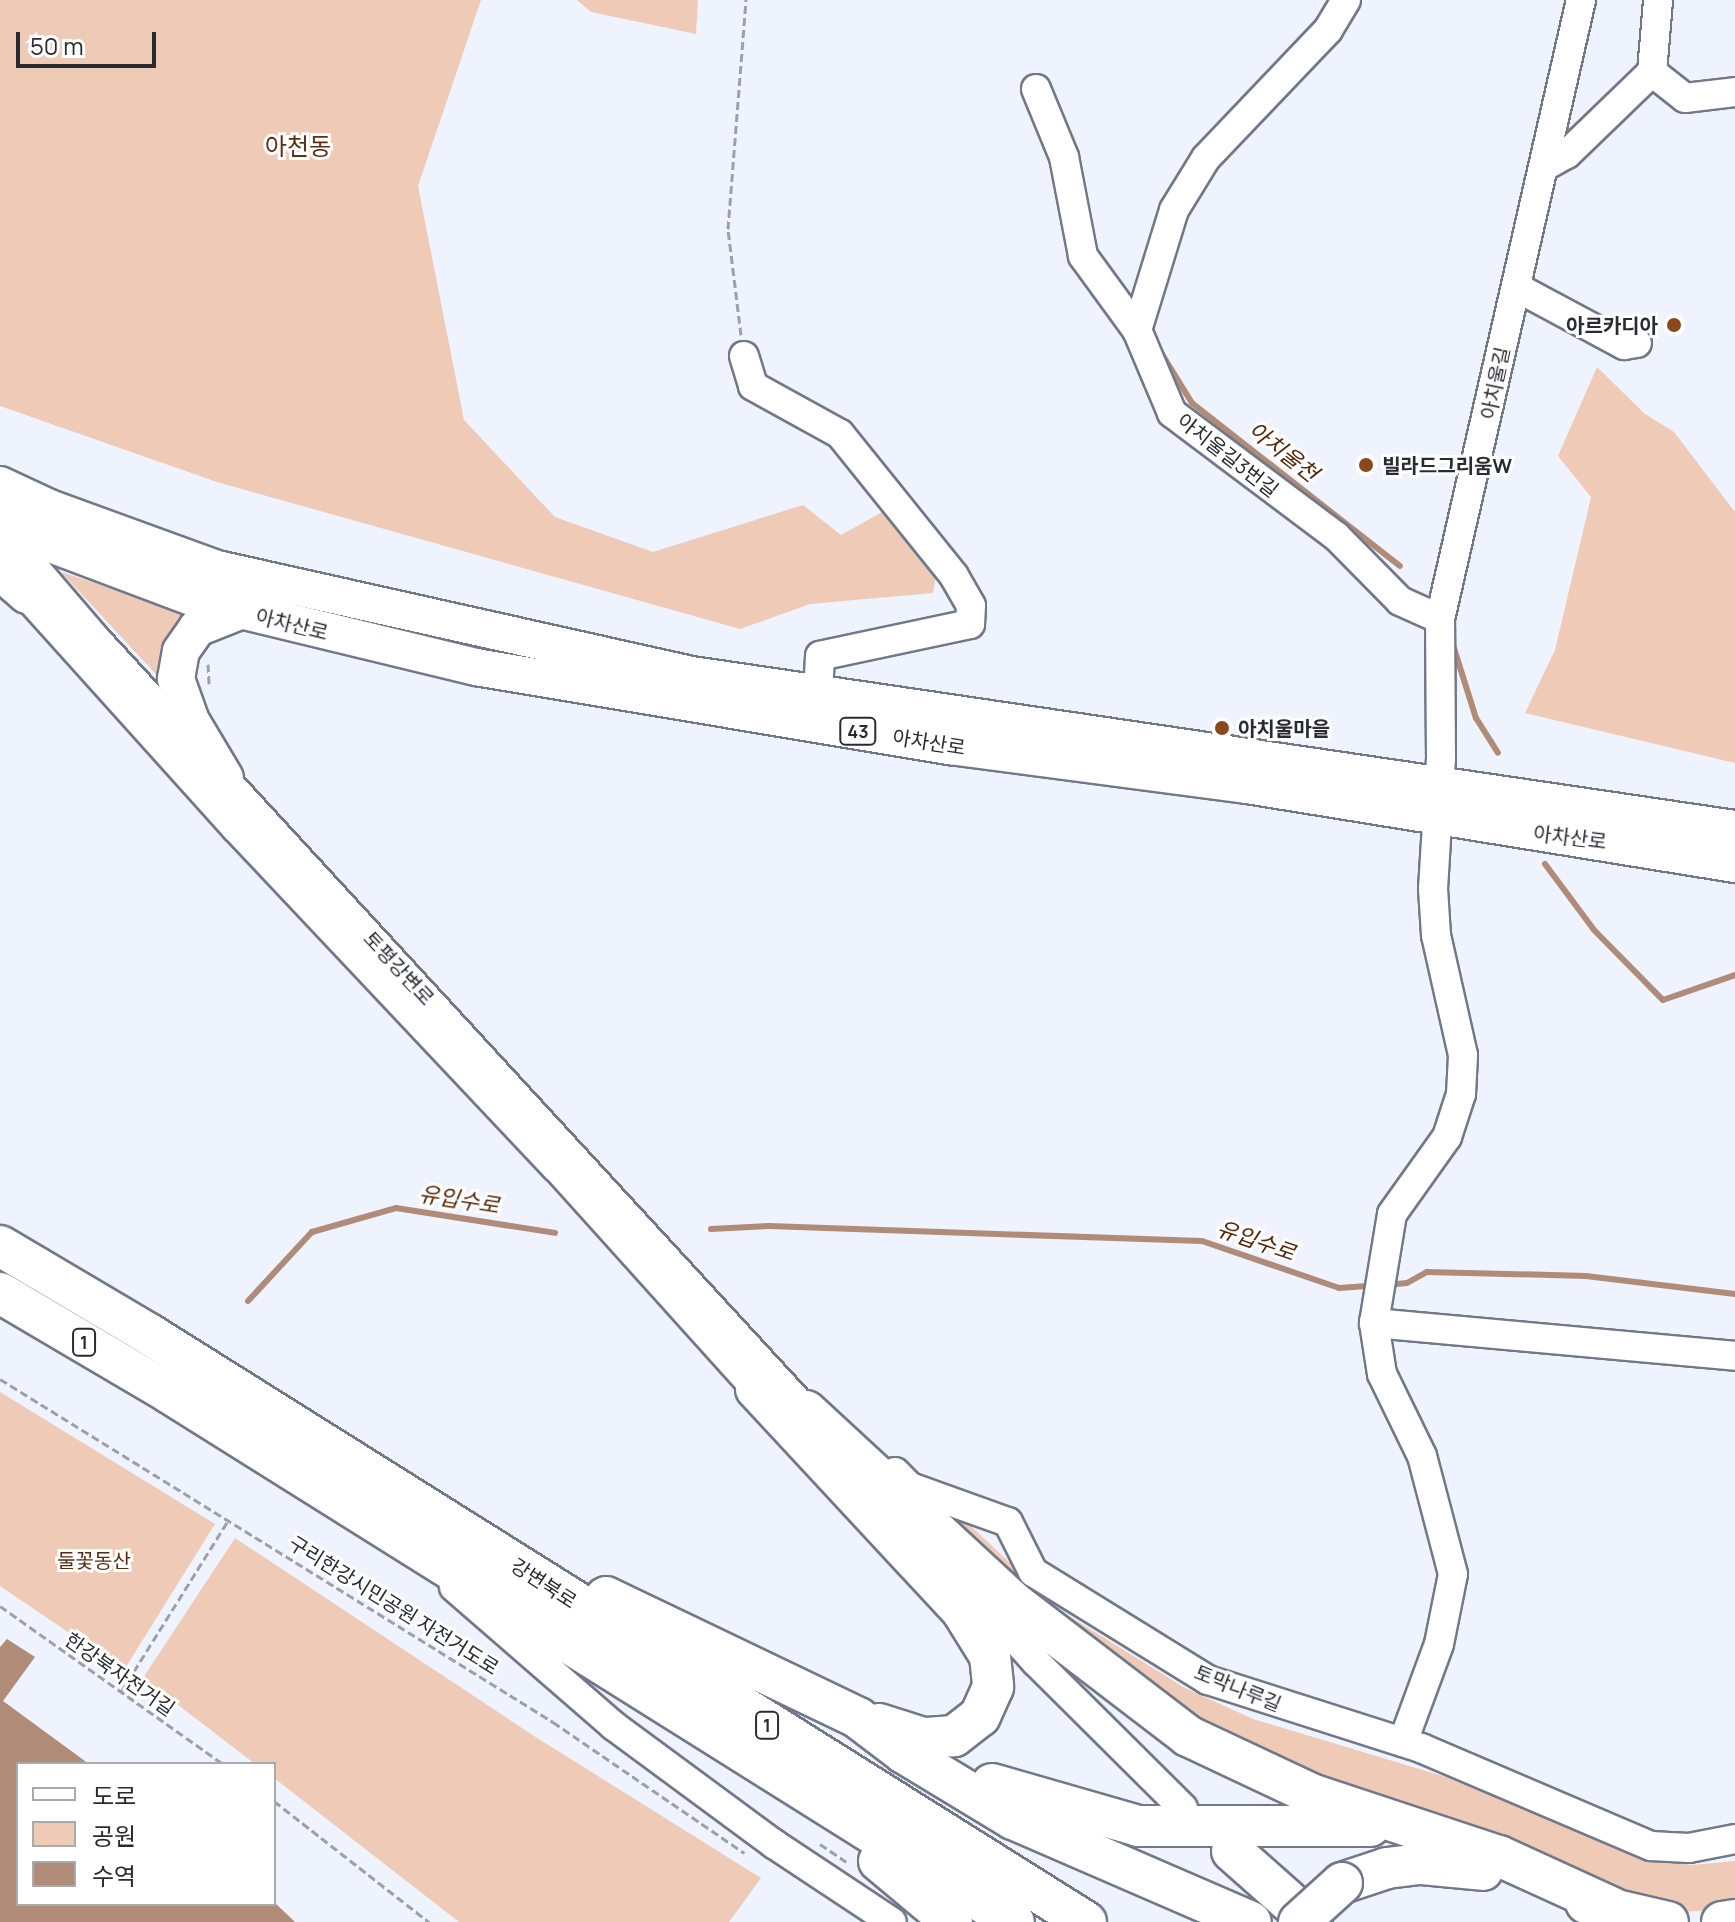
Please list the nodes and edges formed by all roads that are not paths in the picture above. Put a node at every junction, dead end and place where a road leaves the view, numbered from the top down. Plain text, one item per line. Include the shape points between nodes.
1 (1346, 0) edge
2 (1581, 0) edge
3 (1658, 0) edge
4 (1652, 72) junction
5 (1036, 89) dead end
6 (1735, 92) edge
7 (1545, 166) junction
8 (1516, 287) junction
9 (1137, 330) junction
10 (1637, 343) dead end
11 (744, 356) road end
12 (2, 505) edge
13 (0, 552) edge
14 (13, 583) edge
15 (240, 611) junction
16 (1440, 619) junction
17 (818, 691) junction
18 (225, 778) junction
19 (1439, 802) junction
20 (1735, 829) edge
21 (1735, 864) edge
22 (0, 1246) edge
23 (0, 1293) edge
24 (1374, 1320) junction
25 (1735, 1356) edge
26 (756, 1389) junction
27 (806, 1411) junction
28 (451, 1523) junction
29 (393, 1534) junction
30 (858, 1718) junction
31 (1403, 1742) junction
32 (904, 1753) junction
33 (756, 1759) junction
34 (1183, 1808) dead end
35 (1402, 1827) junction
36 (1735, 1839) edge
37 (1232, 1851) dead end
38 (1613, 1908) junction
39 (1735, 1920) edge
40 (892, 1922) edge
41 (952, 1922) edge
42 (1014, 1922) edge
43 (1086, 1922) edge
44 (1251, 1922) edge
45 (1299, 1922) edge
46 (1312, 1922) edge
47 (1668, 1922) edge
48 (1722, 1922) edge

1 - 9 street via 1328,30 1206,158 1174,210
2 - 7 street, 아치울길
3 - 4 street
4 - 6 street via 1685,98
4 - 7 street via 1567,154
5 - 9 street, 아치울길3번길 via 1064,157 1083,256
7 - 8 street, 아치울길
8 - 10 street via 1624,345
8 - 16 street, 아치울길
9 - 16 street, 아치울길3번길 via 1172,413 1336,536 1400,601
11 - 17 street via 753,386 840,434 954,576 971,606 970,624 820,656
12 - 15 main road, 아차산로 / 43 via 37,539
12 - 17 main road, 아차산로 / 43 via 217,569 685,674
12 - 18 street, 토평강변로 via 10,542
13 - 14 street, 토평강변로
14 - 26 street, 토평강변로
15 - 18 main road via 197,628 181,651 176,679 191,721
15 - 19 main road, 아차산로 / 43 via 476,667 664,700
16 - 19 street, 아치울길
17 - 19 main road, 아차산로 / 43
18 - 27 street, 토평강변로
19 - 20 main road, 아차산로 / 43 via 1659,814
19 - 21 main road, 아차산로 / 43
19 - 24 street, 아치울길 via 1436,935 1463,1055 1461,1094 1447,1137 1416,1174 1391,1225
22 - 28 highway, 강변북로 / 1
23 - 29 highway, 강변북로 / 1
24 - 25 street
24 - 31 street, 아치울길 via 1382,1374 1422,1456 1453,1574 1439,1644
26 - 27 street, 토막나루길
26 - 30 highway via 962,1611 990,1656 993,1687 980,1716 954,1736 923,1738
27 - 31 street, 토막나루길 via 858,1435 910,1487 1008,1522 1033,1572 1208,1680
27 - 34 street, 토평강변로 via 1036,1662
27 - 35 highway via 1013,1602 1188,1736 1264,1774
28 - 30 highway
28 - 43 highway, 강변북로 / 1
29 - 33 highway, 강변북로 / 1
29 - 40 street via 614,1726 774,1844
30 - 32 highway
31 - 36 street, 토막나루길 via 1651,1846 1689,1848
32 - 35 highway via 1044,1802 1138,1826
32 - 44 highway via 1013,1819
33 - 41 highway
33 - 42 highway, 강변북로 / 1
35 - 38 highway via 1499,1856
37 - 46 highway
38 - 45 highway, bridge via 1448,1863 1387,1868 1342,1883
38 - 47 highway
39 - 48 highway

